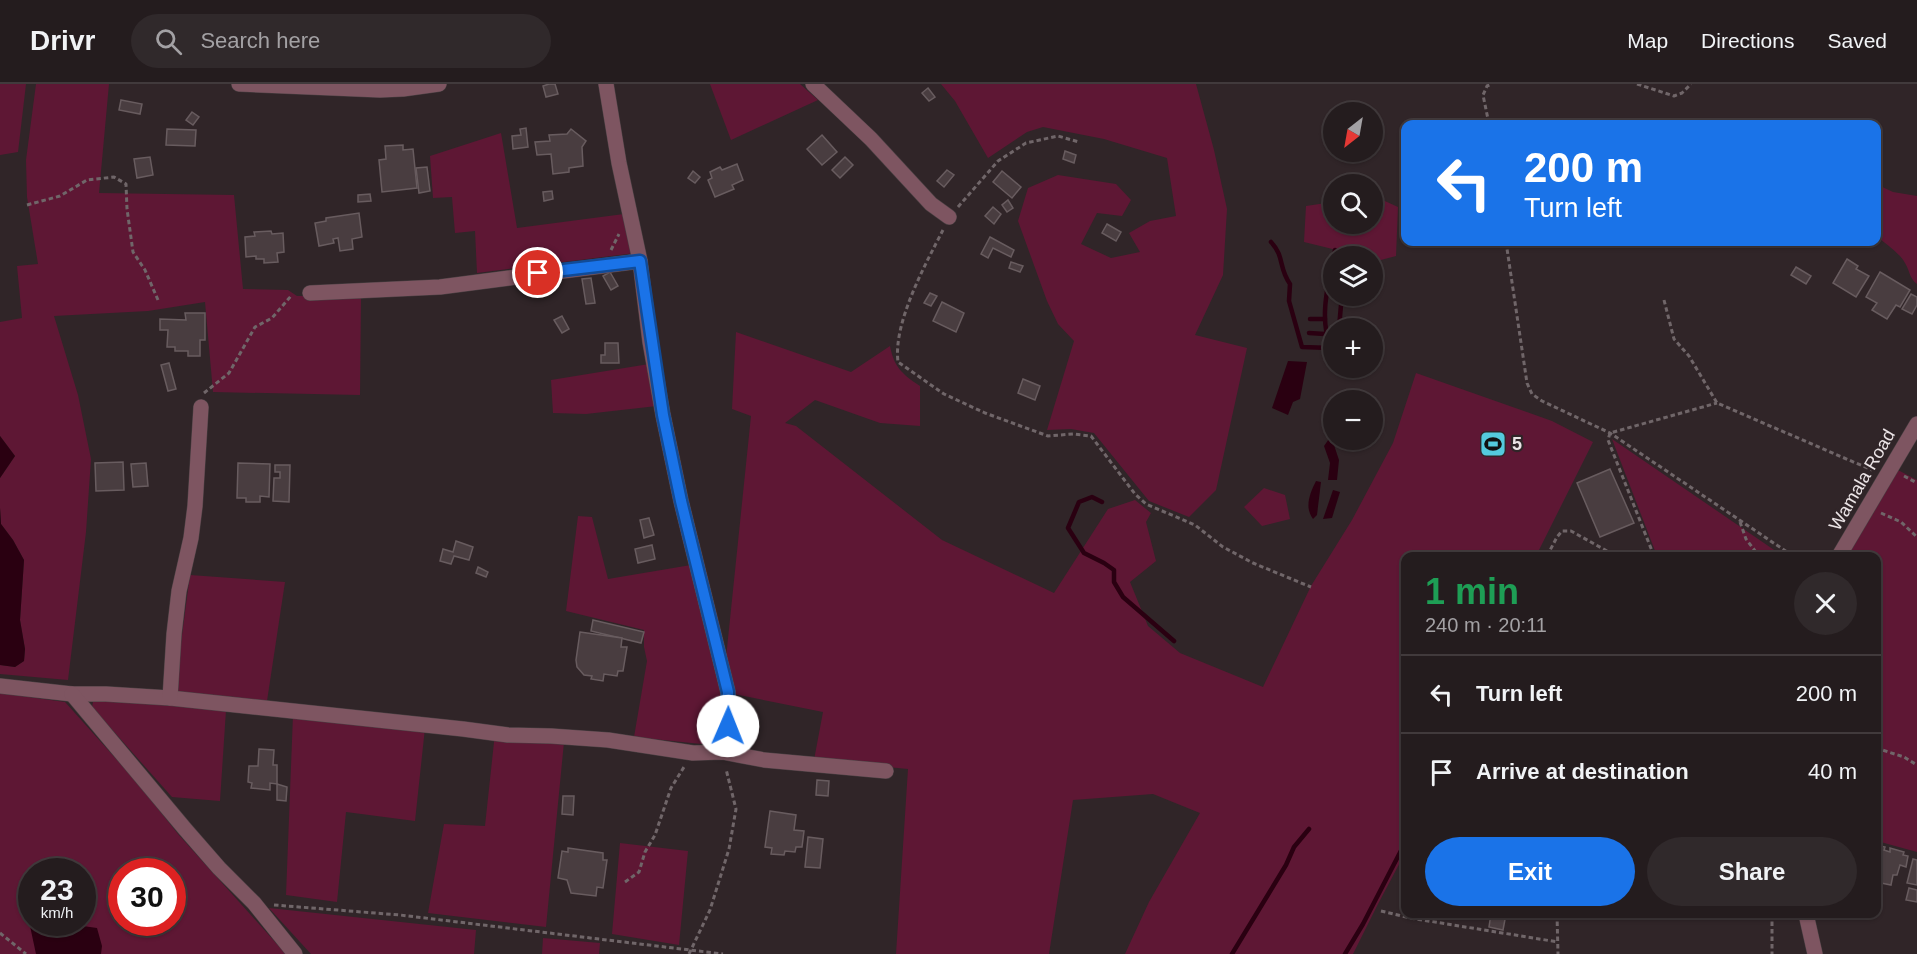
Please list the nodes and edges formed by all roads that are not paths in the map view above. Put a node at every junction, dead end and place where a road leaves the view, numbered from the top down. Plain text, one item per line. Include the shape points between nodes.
1 (239, 84) edge
2 (437, 84) edge
3 (606, 84) edge
4 (813, 84) edge
5 (949, 217) road end
6 (640, 261) junction
7 (310, 293) dead end
8 (201, 407) road end
9 (1917, 424) edge
10 (1841, 552) edge
11 (0, 686) edge
12 (72, 694) junction
13 (170, 698) junction
14 (722, 752) junction
15 (885, 771) dead end
16 (1807, 918) edge
17 (295, 954) edge
18 (1815, 954) edge

1 - 2 street via 380,90
3 - 6 street
4 - 5 street via 931,204
6 - 7 street via 440,287
6 - 14 street via 663,415 728,692 728,726
8 - 13 street via 195,506 178,602
9 - 10 street, Wamala Road
11 - 12 street
12 - 13 street
12 - 17 street
13 - 14 street via 508,735 608,740 693,753
14 - 15 street via 764,760
16 - 18 street

